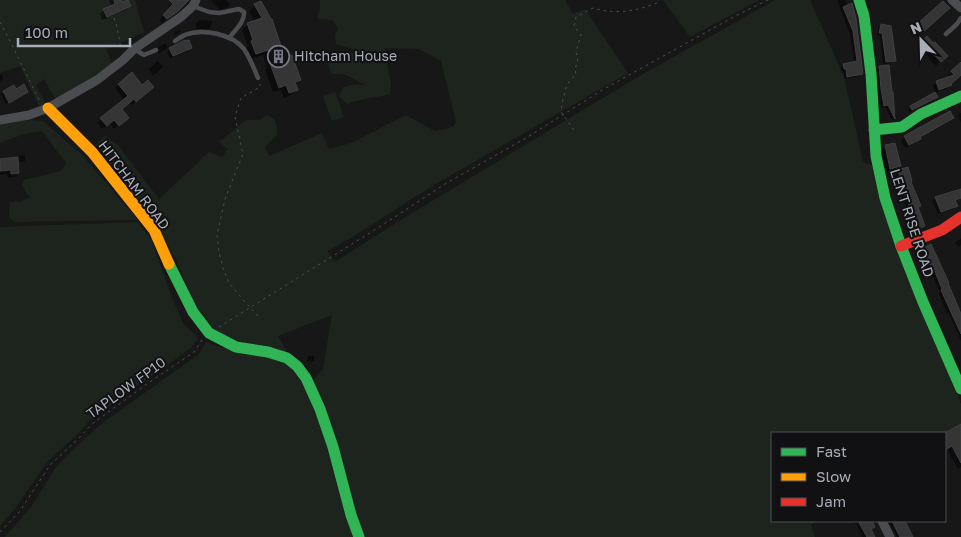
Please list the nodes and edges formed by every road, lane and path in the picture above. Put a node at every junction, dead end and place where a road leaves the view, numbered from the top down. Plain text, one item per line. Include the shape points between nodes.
1 (658, 0) edge
2 (768, 0) edge
3 (859, 0) edge
4 (866, 0) edge
5 (952, 0) edge
6 (194, 3) edge
7 (961, 8) edge
8 (864, 16) junction
9 (114, 18) dead end
10 (961, 18) edge
11 (0, 22) edge
12 (946, 34) dead end
13 (229, 38) junction
14 (175, 41) dead end
15 (134, 50) junction
16 (156, 50) dead end
17 (123, 60) junction
18 (258, 78) joint
19 (961, 96) edge
20 (46, 109) junction
21 (563, 115) junction
22 (0, 120) edge
23 (574, 130) dead end
24 (874, 130) junction
25 (961, 217) edge
26 (901, 246) junction
27 (258, 316) dead end
28 (209, 333) junction
29 (958, 375) edge
30 (961, 389) edge
31 (882, 522) edge
32 (0, 532) edge
33 (359, 537) edge
34 (890, 537) edge

1 - 21 path via 650,6 620,12 594,8 576,17 574,26 581,35 576,52 578,62 576,75 570,80 562,102
2 - 21 path, TAPLOW FP10 via 668,53
3 - 8 street, LENT RISE ROAD
4 - 8 street
5 - 7 street
6 - 13 lane via 210,12 239,9 244,12 243,20
6 - 15 street via 181,17
8 - 24 street, LENT RISE ROAD
9 - 17 path
10 - 12 lane
11 - 20 path
13 - 14 lane via 200,32 186,34
13 - 18 lane via 244,49
15 - 16 lane via 144,55
15 - 17 street
17 - 20 street via 97,80
18 - 27 path via 260,86 241,98 235,117 244,154 225,199 217,235 229,283
19 - 24 street via 921,114 902,127
20 - 22 street
20 - 28 street, HITCHAM ROAD via 92,152 154,230 193,312
21 - 23 path
21 - 28 path, TAPLOW FP10 via 445,184
24 - 26 street, LENT RISE ROAD via 878,174
25 - 26 street via 935,233
26 - 29 street, LENT RISE ROAD
28 - 32 path, TAPLOW FP10 via 194,352 92,424 50,465 20,511
28 - 33 street, HITCHAM ROAD via 236,347 288,358 306,378 333,447
29 - 30 street, LENT RISE ROAD
31 - 34 street

